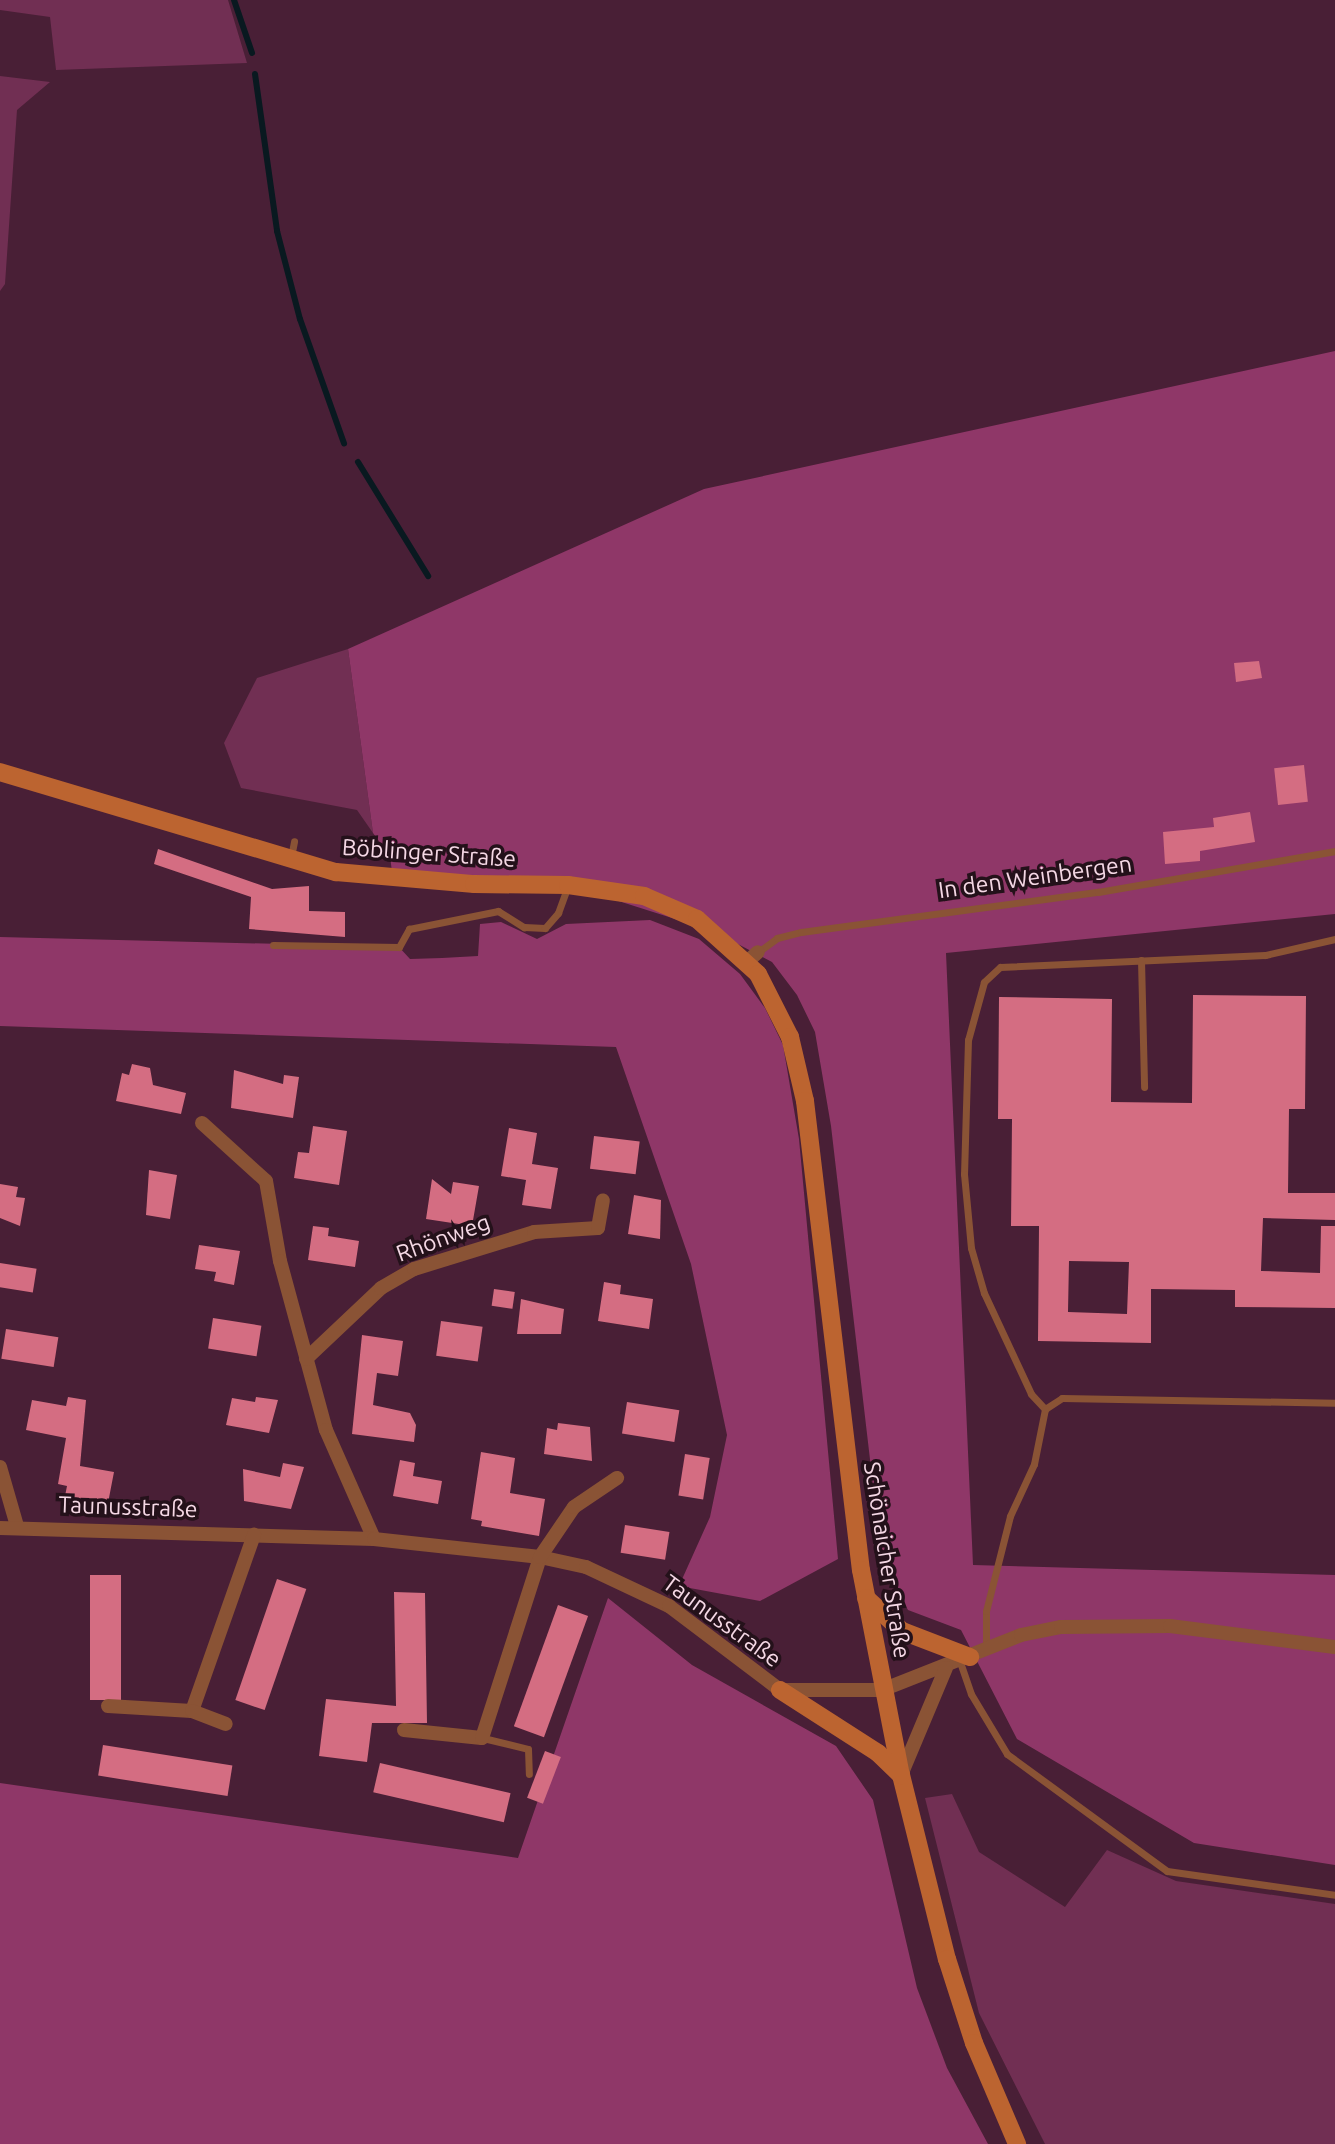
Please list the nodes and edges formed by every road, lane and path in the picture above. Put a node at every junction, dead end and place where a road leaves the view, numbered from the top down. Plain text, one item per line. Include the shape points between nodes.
1 (0, 772) edge
2 (294, 841) dead end
3 (1335, 851) edge
4 (290, 861) junction
5 (568, 885) junction
6 (1335, 939) edge
7 (272, 945) dead end
8 (1141, 961) junction
9 (755, 962) junction
10 (1144, 1087) dead end
11 (202, 1123) dead end
12 (603, 1200) dead end
13 (306, 1359) junction
14 (1335, 1403) edge
15 (1045, 1409) junction
16 (0, 1467) edge
17 (617, 1478) dead end
18 (17, 1527) junction
19 (0, 1528) edge
20 (254, 1535) junction
21 (374, 1539) junction
22 (540, 1557) junction
23 (866, 1598) junction
24 (1335, 1647) edge
25 (966, 1659) junction
26 (780, 1690) junction
27 (882, 1690) junction
28 (108, 1706) dead end
29 (192, 1711) junction
30 (226, 1724) dead end
31 (404, 1730) dead end
32 (482, 1738) junction
33 (529, 1774) dead end
34 (901, 1775) junction
35 (1335, 1895) edge
36 (1017, 2144) edge

1 - 4 main road, Böblinger Straße
2 - 4 lane
3 - 9 lane, In den Weinbergen via 1098,892 800,932 777,938
4 - 5 main road, Böblinger Straße via 393,880
5 - 7 lane via 558,913 545,928 524,927 498,911 409,929 399,947
5 - 9 main road, Böblinger Straße via 645,897 680,909
6 - 8 lane via 1265,955
8 - 10 lane
8 - 15 lane via 1000,967 984,982 968,1040 964,1174 971,1248 984,1293 1031,1394
9 - 23 main road, Schönaicher Straße via 790,1037 805,1101
11 - 13 street via 266,1181
12 - 13 street, Rhönweg via 598,1228 534,1233 414,1269 381,1288
13 - 21 street via 326,1430
14 - 15 lane via 1062,1398
15 - 25 lane via 1034,1464 1010,1516 986,1611
16 - 18 street
17 - 22 street via 574,1507
18 - 19 street, Taunusstraße
18 - 20 street, Taunusstraße
20 - 21 street, Taunusstraße
20 - 29 street
21 - 22 street, Taunusstraße
22 - 26 street, Taunusstraße via 586,1567 669,1606
22 - 32 street
23 - 25 main road via 902,1631
23 - 27 main road, Schönaicher Straße
24 - 25 street, Taunusstraße via 1117,1623 1061,1627
25 - 27 street, Taunusstraße
25 - 34 street
25 - 35 lane via 971,1694 1007,1754 1167,1871
26 - 27 street, Taunusstraße
26 - 34 main road via 878,1753
27 - 34 main road, Schönaicher Straße
28 - 29 street
29 - 30 street
31 - 32 street
32 - 33 lane via 528,1749
34 - 36 main road, Schönaicher Straße via 947,1959 974,2043

